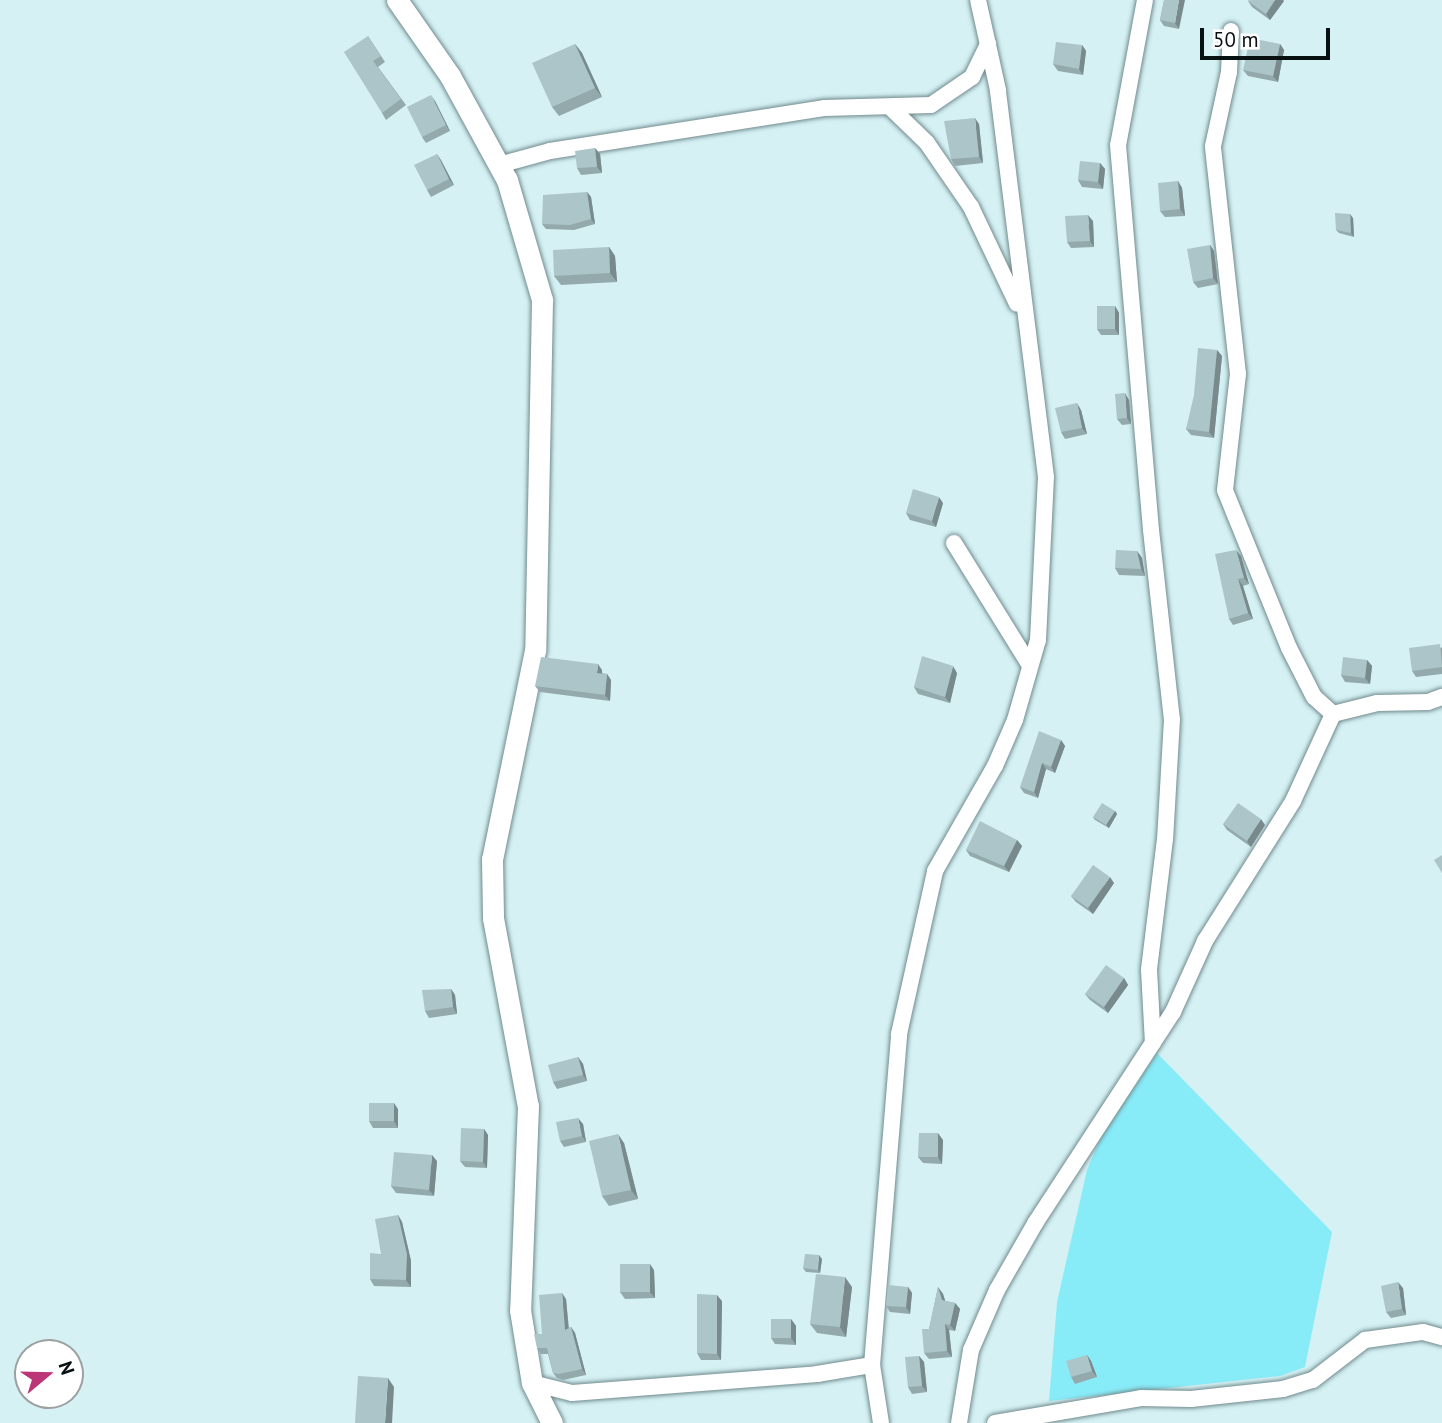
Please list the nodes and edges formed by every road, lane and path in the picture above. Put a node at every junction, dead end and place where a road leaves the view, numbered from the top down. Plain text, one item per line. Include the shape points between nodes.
1 (397, 0) edge
2 (978, 0) edge
3 (1144, 0) edge
4 (1231, 31) dead end
5 (988, 44) junction
6 (891, 108) junction
7 (499, 165) junction
8 (1023, 317) junction
9 (954, 544) dead end
10 (1029, 664) junction
11 (1442, 697) edge
12 (1333, 714) junction
13 (1153, 1043) junction
14 (1441, 1334) edge
15 (872, 1365) junction
16 (532, 1383) junction
17 (552, 1423) edge
18 (881, 1423) edge
19 (959, 1423) edge
20 (995, 1423) edge

1 - 7 street via 450,76
2 - 5 street
3 - 13 street via 1118,145 1172,719 1165,839 1149,970
4 - 12 street via 1227,81 1213,146 1238,374 1226,489 1289,648 1314,697
5 - 6 street via 972,76 931,105
5 - 8 street via 998,90
6 - 7 street via 824,108 550,151
6 - 8 street via 927,143 981,222
7 - 16 street via 542,300 535,650 492,859 493,918 528,1106 520,1310
8 - 10 street via 1046,477 1038,640
9 - 10 street
10 - 15 street via 1015,720 995,766 935,871 899,1034
11 - 12 street via 1377,703
12 - 13 street via 1293,801 1205,941 1173,1012
13 - 19 street via 997,1290 971,1350
14 - 20 street via 1388,1334 1365,1340 1313,1380 1283,1389 1191,1399 1141,1398
15 - 16 street via 817,1374 572,1393
15 - 18 street
16 - 17 street

